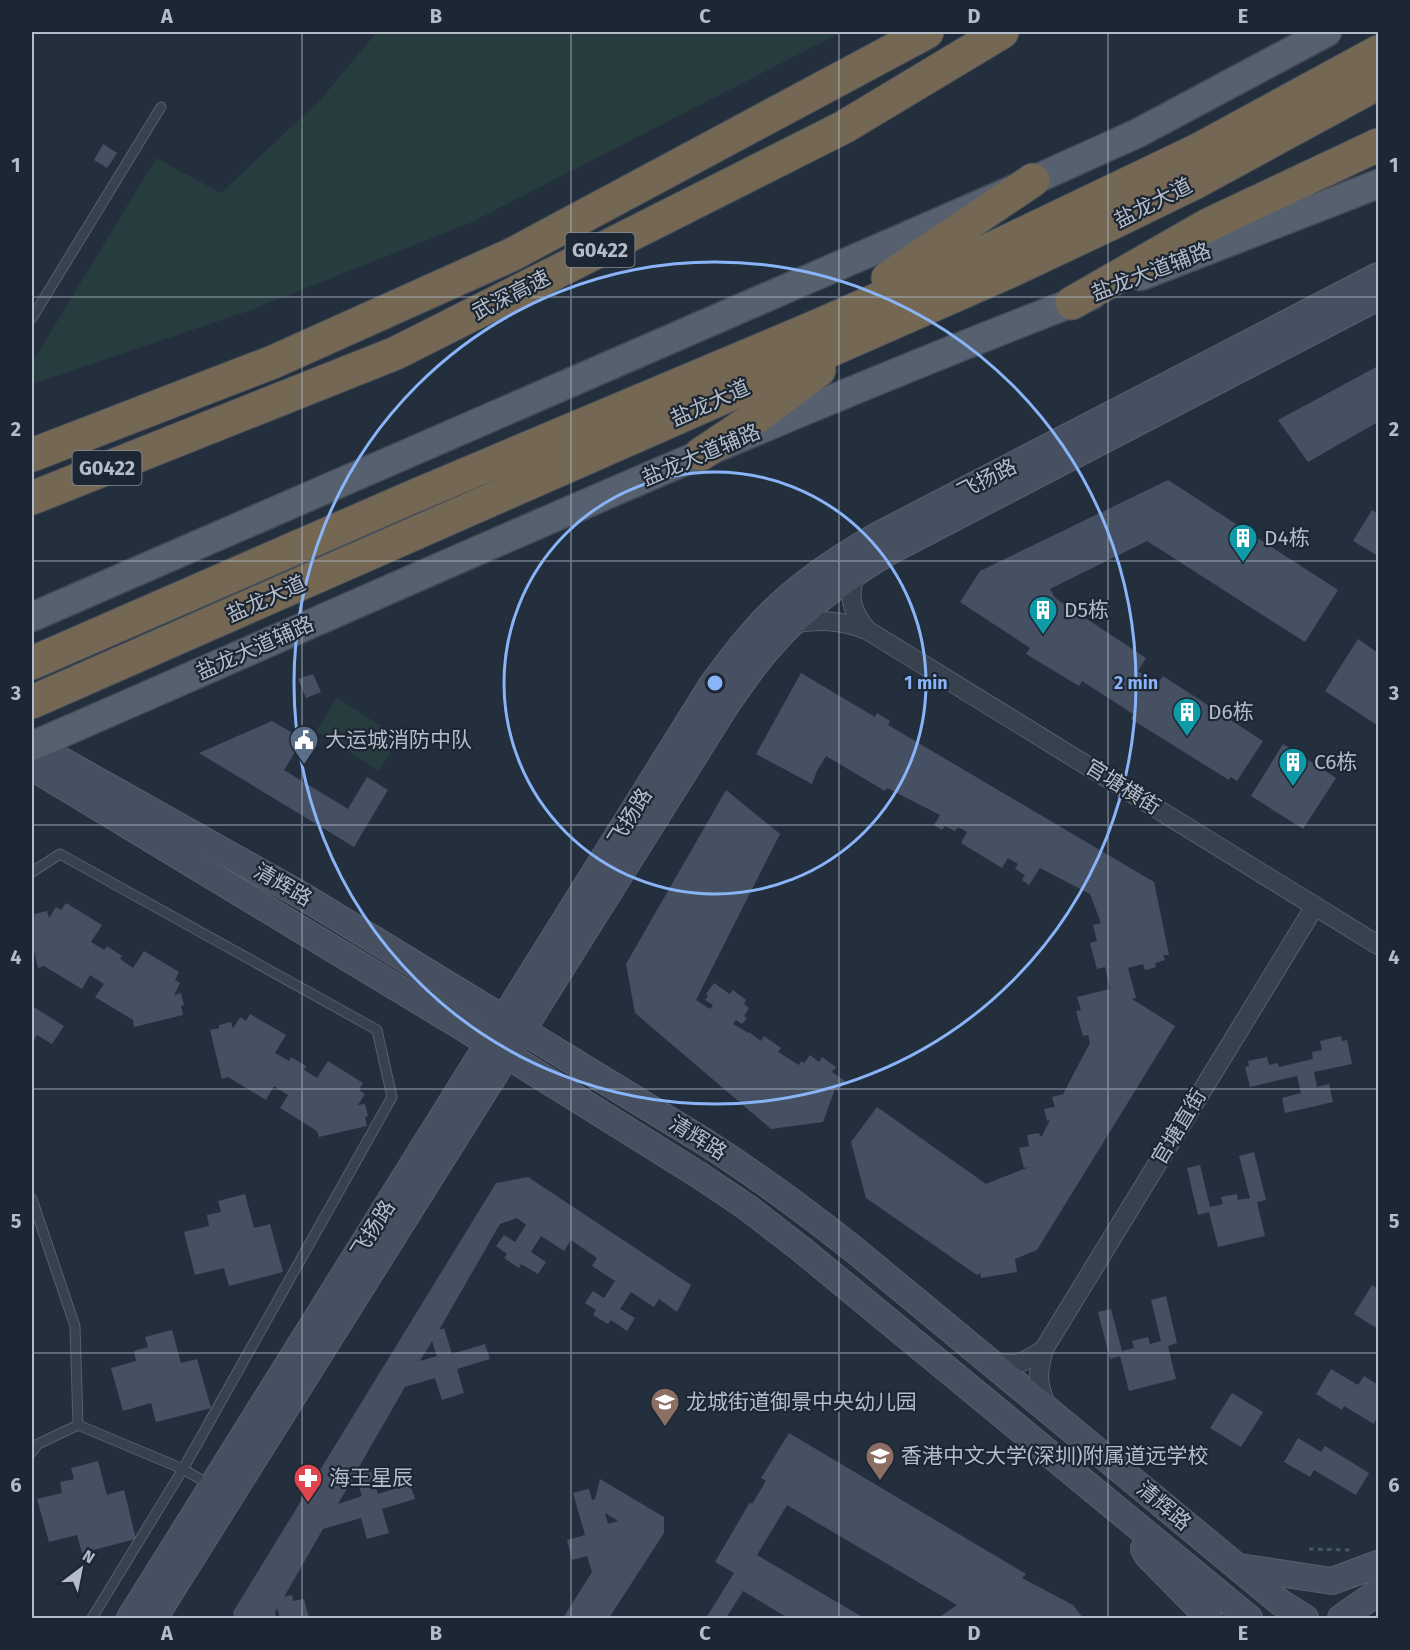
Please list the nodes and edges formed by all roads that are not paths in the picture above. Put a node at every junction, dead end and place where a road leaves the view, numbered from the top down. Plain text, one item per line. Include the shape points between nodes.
1 (927, 32) edge
2 (1002, 32) edge
3 (1327, 32) edge
4 (1378, 52) edge
5 (1378, 83) edge
6 (161, 107) dead end
7 (1378, 145) edge
8 (1033, 180) junction
9 (1378, 184) edge
10 (1378, 276) edge
11 (1378, 297) edge
12 (1072, 303) junction
13 (32, 318) edge
14 (820, 325) junction
15 (871, 333) junction
16 (701, 454) junction
17 (32, 455) edge
18 (32, 498) edge
19 (856, 571) junction
20 (32, 617) edge
21 (792, 624) junction
22 (867, 630) junction
23 (32, 663) edge
24 (32, 702) edge
25 (32, 750) edge
26 (32, 872) edge
27 (1315, 906) junction
28 (1378, 945) edge
29 (513, 1024) junction
30 (498, 1049) junction
31 (32, 1199) edge
32 (1044, 1349) junction
33 (989, 1362) junction
34 (1048, 1411) junction
35 (78, 1425) junction
36 (32, 1452) edge
37 (183, 1469) junction
38 (212, 1487) junction
39 (1124, 1516) junction
40 (1370, 1557) edge
41 (1238, 1567) junction
42 (1378, 1592) edge
43 (92, 1618) edge
44 (130, 1618) edge
45 (154, 1618) edge
46 (1209, 1618) edge
47 (1248, 1618) edge
48 (1305, 1618) edge
49 (1341, 1618) edge

1 - 17 highway, 武深高速 / G0422 via 511,255 273,362
2 - 18 highway, 武深高速 / G0422 via 844,127 396,353
3 - 8 main road via 1138,133
4 - 14 highway, 盐龙大道 via 1198,150 1080,208
5 - 15 highway, 盐龙大道 via 1194,183
6 - 13 lane
7 - 12 highway via 1208,225
8 - 14 highway
8 - 20 main road
9 - 12 main road, 盐龙大道辅路
10 - 29 street, 飞扬路 via 879,535 832,563 775,609 712,685
11 - 19 street, 飞扬路
12 - 16 main road, 盐龙大道辅路
14 - 23 highway, 盐龙大道
15 - 16 highway
15 - 24 highway, 盐龙大道
16 - 25 main road, 盐龙大道辅路
19 - 21 street, 飞扬路
19 - 22 street, 官塘横街 via 851,600 856,616
21 - 22 street, 官塘横街 via 832,620
21 - 29 street, 飞扬路 via 773,642 726,705
22 - 27 street, 官塘横街
25 - 29 street, 清辉路 via 301,895
25 - 30 street, 清辉路
26 - 37 lane via 60,854 377,1030 392,1097
27 - 28 street, 官塘横街
27 - 32 street, 官塘直街
29 - 30 street, 飞扬路
29 - 33 street, 清辉路 via 756,1175 857,1252
30 - 38 street, 飞扬路
30 - 39 street, 清辉路 via 748,1209
30 - 45 street, 飞扬路
31 - 35 lane via 75,1326
32 - 33 street via 1011,1365
32 - 34 street, 官塘直街 via 1038,1369
33 - 34 street, 清辉路
34 - 41 street, 清辉路
35 - 36 lane via 38,1444
35 - 37 lane
37 - 38 lane
37 - 43 lane
38 - 44 street, 飞扬路
39 - 46 street via 1148,1556
39 - 47 street, 清辉路
40 - 41 street via 1332,1581
41 - 48 street, 清辉路
42 - 49 street

